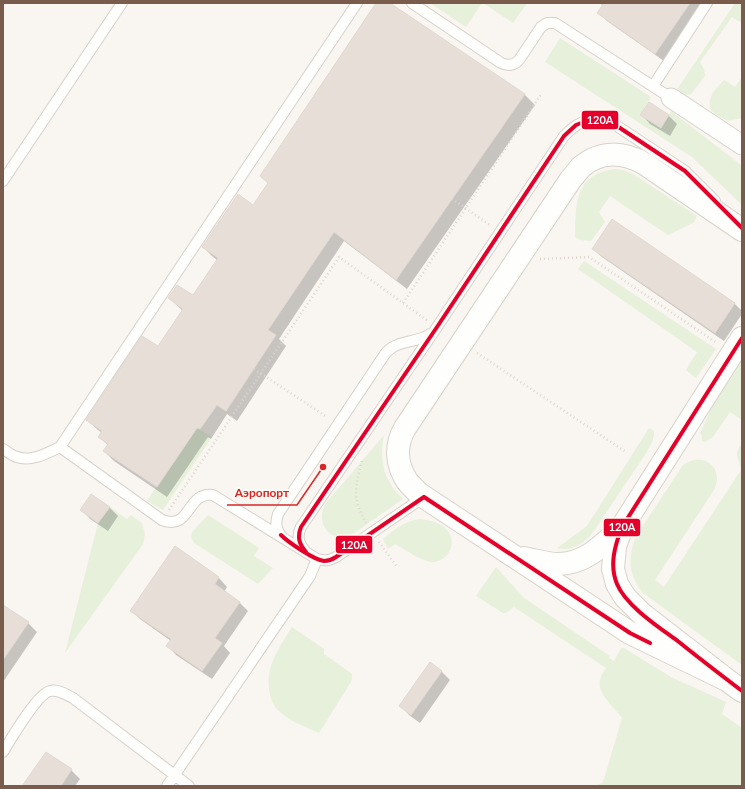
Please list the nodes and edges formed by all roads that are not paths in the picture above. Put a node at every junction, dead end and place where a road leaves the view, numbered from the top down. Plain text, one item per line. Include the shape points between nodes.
1 (122, 3) edge
2 (357, 3) edge
3 (412, 3) edge
4 (707, 3) edge
5 (653, 86) junction
6 (671, 98) joint
7 (742, 145) edge
8 (3, 181) edge
9 (742, 229) edge
10 (436, 328) junction
11 (737, 346) edge
12 (60, 447) junction
13 (3, 449) edge
14 (424, 497) junction
15 (622, 527) junction
16 (282, 537) junction
17 (306, 552) junction
18 (511, 555) junction
19 (317, 559) junction
20 (735, 685) edge
21 (3, 752) edge
22 (174, 776) junction
23 (167, 786) edge
24 (189, 786) edge

1 - 8 lane
2 - 12 lane
3 - 5 lane via 505,64 516,63 541,27 551,22
4 - 5 lane
5 - 6 lane
6 - 7 street
9 - 10 lane via 685,171 607,121 583,121 572,127 564,136
9 - 14 main road via 635,159 615,154 592,160 580,168 401,436 398,460 402,471 408,482
10 - 16 lane via 423,339 401,344 385,354 278,514 276,527
10 - 17 lane via 301,527 298,537
11 - 15 main road
12 - 13 lane via 39,457 26,458 16,457
12 - 16 lane via 162,520 172,522 182,519 198,498 208,494
14 - 18 main road
14 - 19 lane via 331,560
15 - 18 main road via 592,554 576,562 557,564
15 - 20 main road via 615,546 613,569 617,584 625,598 642,614
16 - 17 lane
17 - 19 lane
18 - 20 main road via 630,633
19 - 22 lane via 310,576
21 - 22 lane via 41,697 50,691 59,691 73,698
22 - 23 lane
22 - 24 lane

